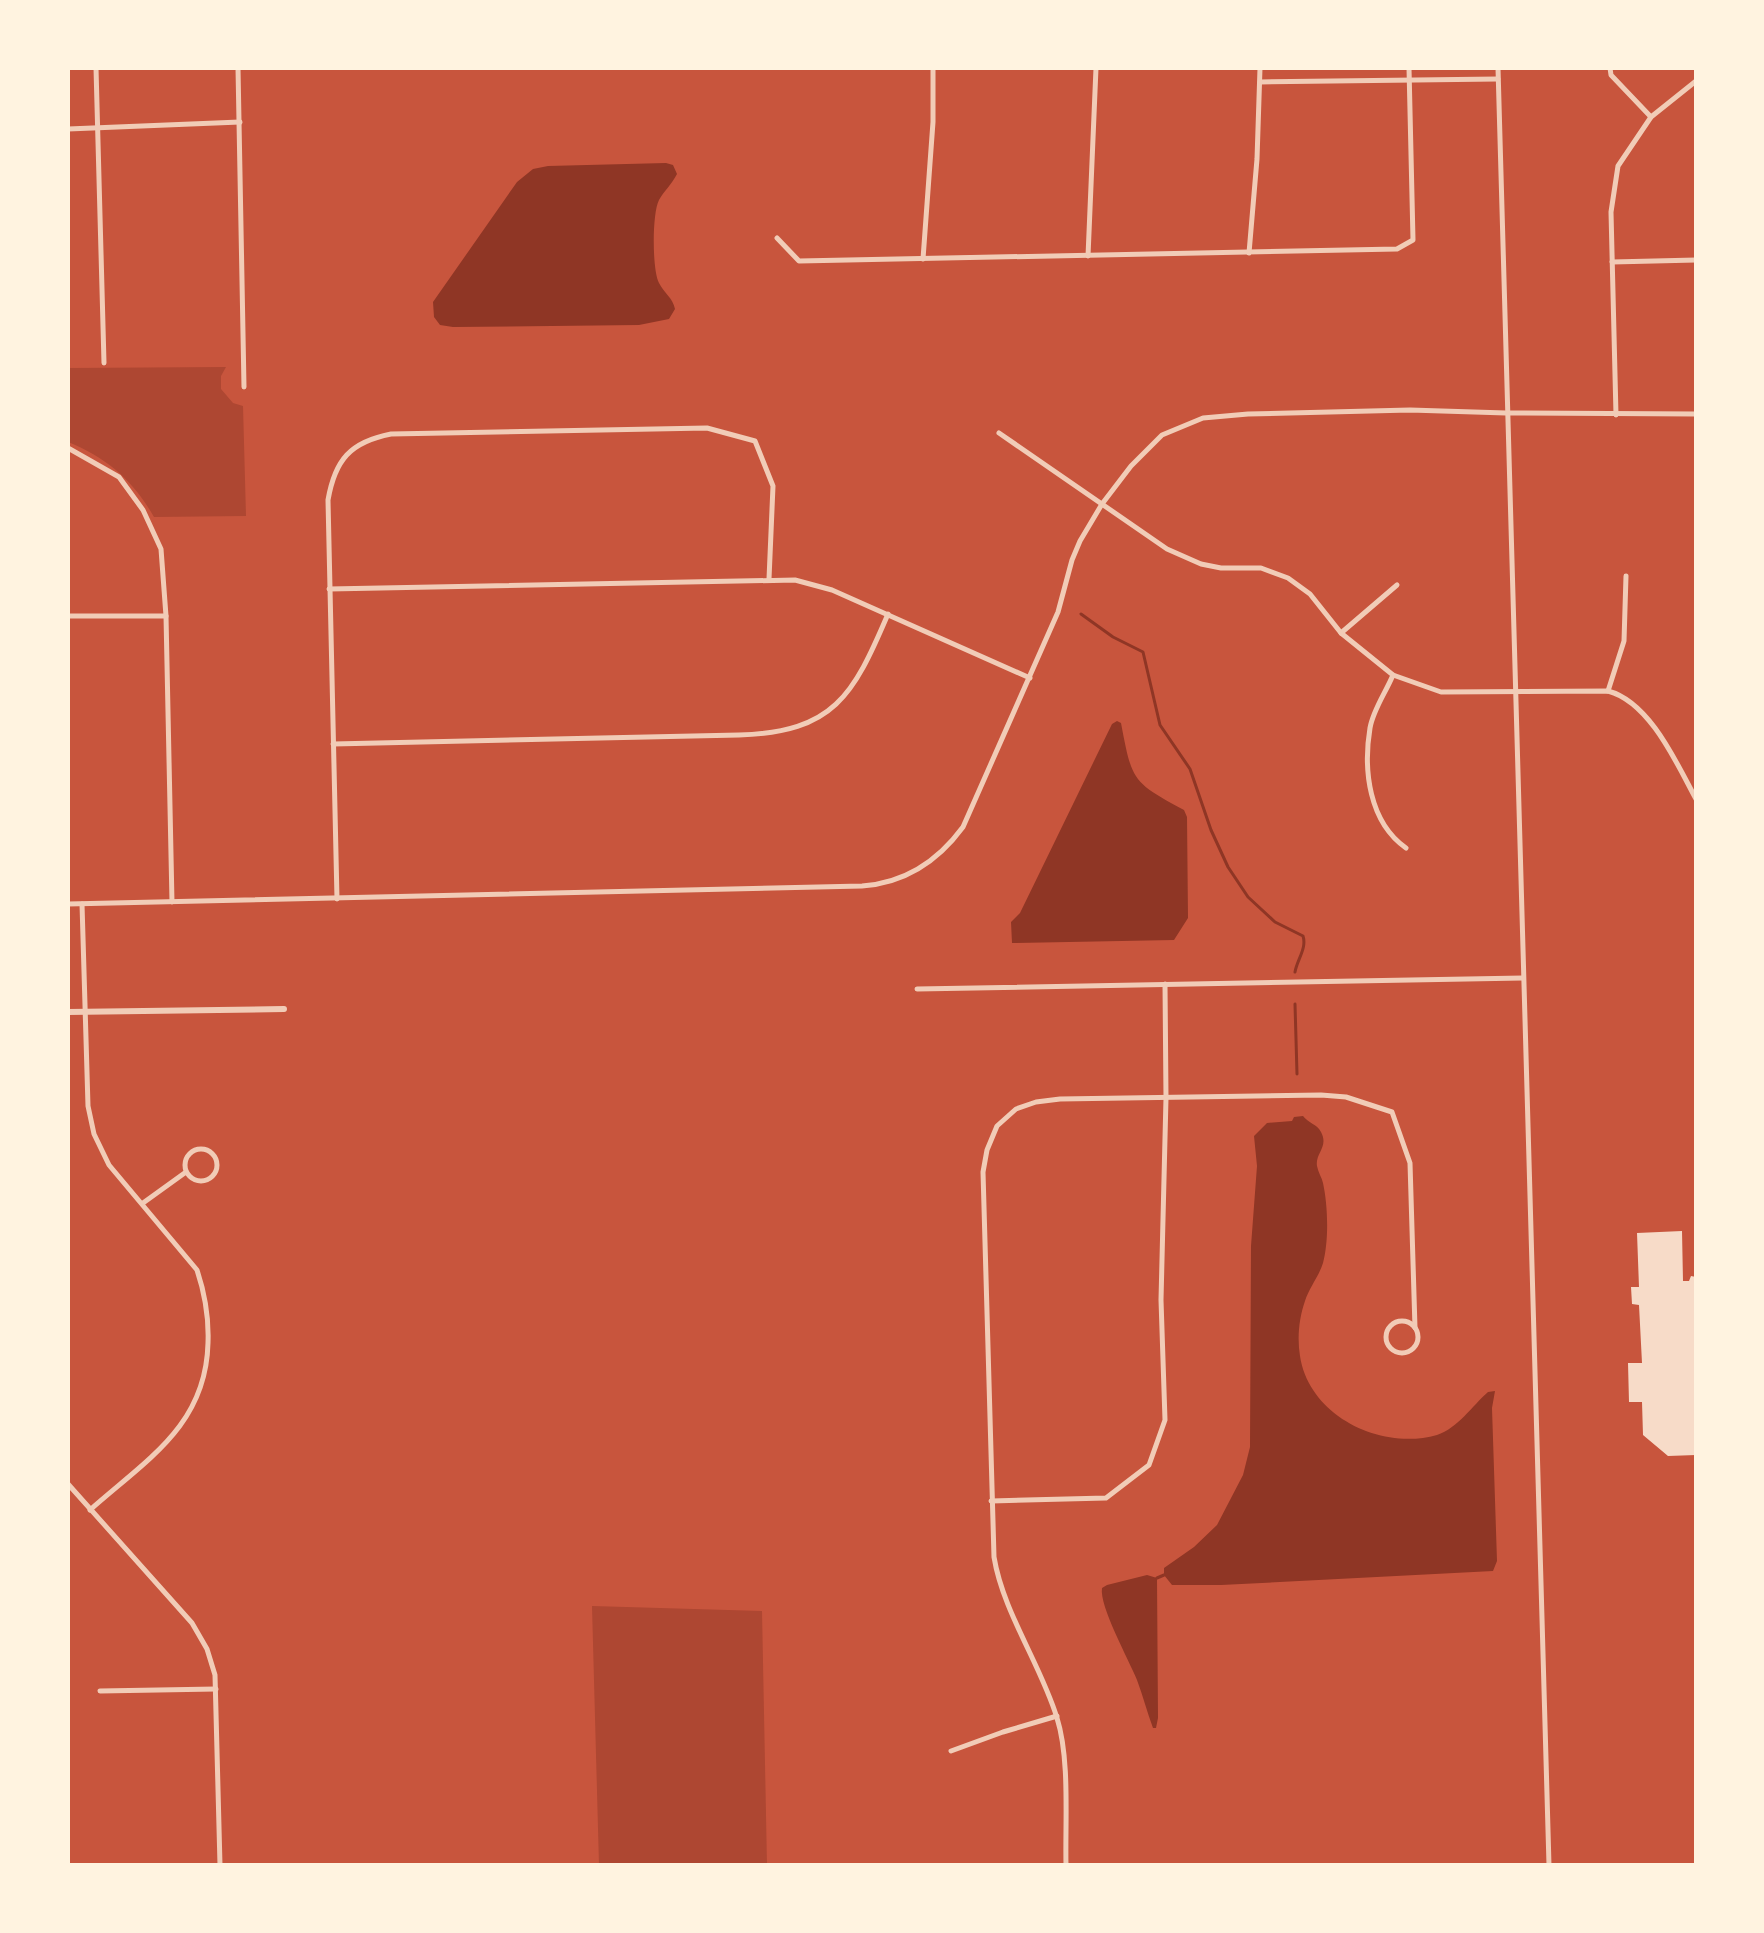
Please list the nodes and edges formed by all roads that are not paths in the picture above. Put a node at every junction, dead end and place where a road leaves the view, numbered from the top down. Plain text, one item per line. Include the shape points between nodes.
1 (96, 68) edge
2 (238, 68) edge
3 (933, 68) edge
4 (1096, 68) edge
5 (1260, 68) edge
6 (1409, 68) edge
7 (1498, 68) edge
8 (1610, 68) edge
9 (1410, 78) junction
10 (1498, 79) junction
11 (1696, 81) edge
12 (1260, 82) junction
13 (1651, 117) junction
14 (240, 122) junction
15 (98, 128) junction
16 (68, 129) edge
17 (777, 238) dead end
18 (1249, 253) junction
19 (1088, 256) junction
20 (923, 259) junction
21 (1696, 260) edge
22 (1612, 262) junction
23 (104, 363) dead end
24 (244, 387) dead end
25 (1506, 413) junction
26 (1696, 414) edge
27 (1616, 415) junction
28 (999, 433) dead end
29 (68, 448) edge
30 (1102, 504) junction
31 (1626, 576) dead end
32 (769, 579) junction
33 (1397, 585) dead end
34 (329, 589) junction
35 (888, 614) junction
36 (68, 616) edge
37 (166, 616) junction
38 (1341, 633) junction
39 (1393, 675) junction
40 (1030, 678) junction
41 (1517, 690) junction
42 (1608, 691) junction
43 (333, 744) junction
44 (1696, 799) edge
45 (1406, 848) dead end
46 (337, 899) junction
47 (172, 902) junction
48 (68, 904) edge
49 (82, 904) junction
50 (1523, 978) junction
51 (1165, 984) junction
52 (917, 989) dead end
53 (284, 1009) dead end
54 (85, 1011) junction
55 (68, 1012) edge
56 (1166, 1098) junction
57 (186, 1172) junction
58 (143, 1203) junction
59 (1415, 1328) junction
60 (68, 1484) edge
61 (991, 1501) junction
62 (90, 1510) junction
63 (216, 1689) junction
64 (100, 1691) dead end
65 (1057, 1716) junction
66 (951, 1751) dead end
67 (220, 1865) edge
68 (1066, 1865) edge
69 (1549, 1865) edge

1 - 15 street
2 - 14 street
3 - 20 street
4 - 19 street
5 - 12 street
6 - 9 street
7 - 10 street
8 - 13 street
9 - 10 street
9 - 12 street
9 - 18 street via 1413,240 1397,249
10 - 25 street
11 - 13 street
12 - 18 street
13 - 22 street via 1618,166 1611,212
14 - 15 street
14 - 24 street
15 - 16 street
15 - 23 street
17 - 20 street via 799,261
18 - 19 street
19 - 20 street
21 - 22 street
22 - 27 street
25 - 27 street
25 - 30 street via 1410,410 1203,418 1162,435
25 - 41 street
26 - 27 street
28 - 30 street
29 - 37 street via 119,477 143,510 161,549
30 - 38 street via 1167,549 1201,564 1261,568 1288,578 1310,594
30 - 40 street via 1076,549 1058,612
31 - 42 street via 1624,641
32 - 34 street
32 - 34 street via 773,486 755,441 707,428 391,434 368,438 344,456 332,478
32 - 35 street via 818,585
33 - 38 street
34 - 43 street
35 - 40 street
35 - 43 street via 849,692 817,718 786,731
36 - 37 street
37 - 47 street
38 - 39 street
39 - 41 street via 1441,692
39 - 45 street via 1371,725 1367,771 1375,806 1392,838
40 - 46 street via 963,827 934,859 892,881 862,886
41 - 42 street
41 - 50 street
42 - 44 street via 1639,709
43 - 46 street
46 - 47 street
47 - 49 street
48 - 49 street
49 - 54 street
50 - 51 street
50 - 69 street
51 - 52 street
51 - 56 street
53 - 54 street
54 - 55 street
54 - 58 street via 94,1134 109,1165
56 - 59 street via 1321,1095 1392,1112 1410,1163
56 - 61 street via 1161,1300 1165,1420 1149,1465 1106,1498
56 - 61 street via 1036,1102 1016,1109 997,1126 983,1172
57 - 57 street via 196,1181 208,1180 216,1171 216,1158 206,1150 194,1151 186,1160
57 - 58 street
58 - 62 street via 197,1270 207,1310 206,1372 199,1398 181,1427
59 - 59 street via 1416,1343 1409,1351 1398,1353 1389,1347 1386,1337 1393,1324 1402,1321
60 - 62 street
61 - 65 street via 998,1573
62 - 63 street via 192,1623 212,1663
63 - 64 street
63 - 67 street
65 - 66 street
65 - 68 street via 1063,1740

